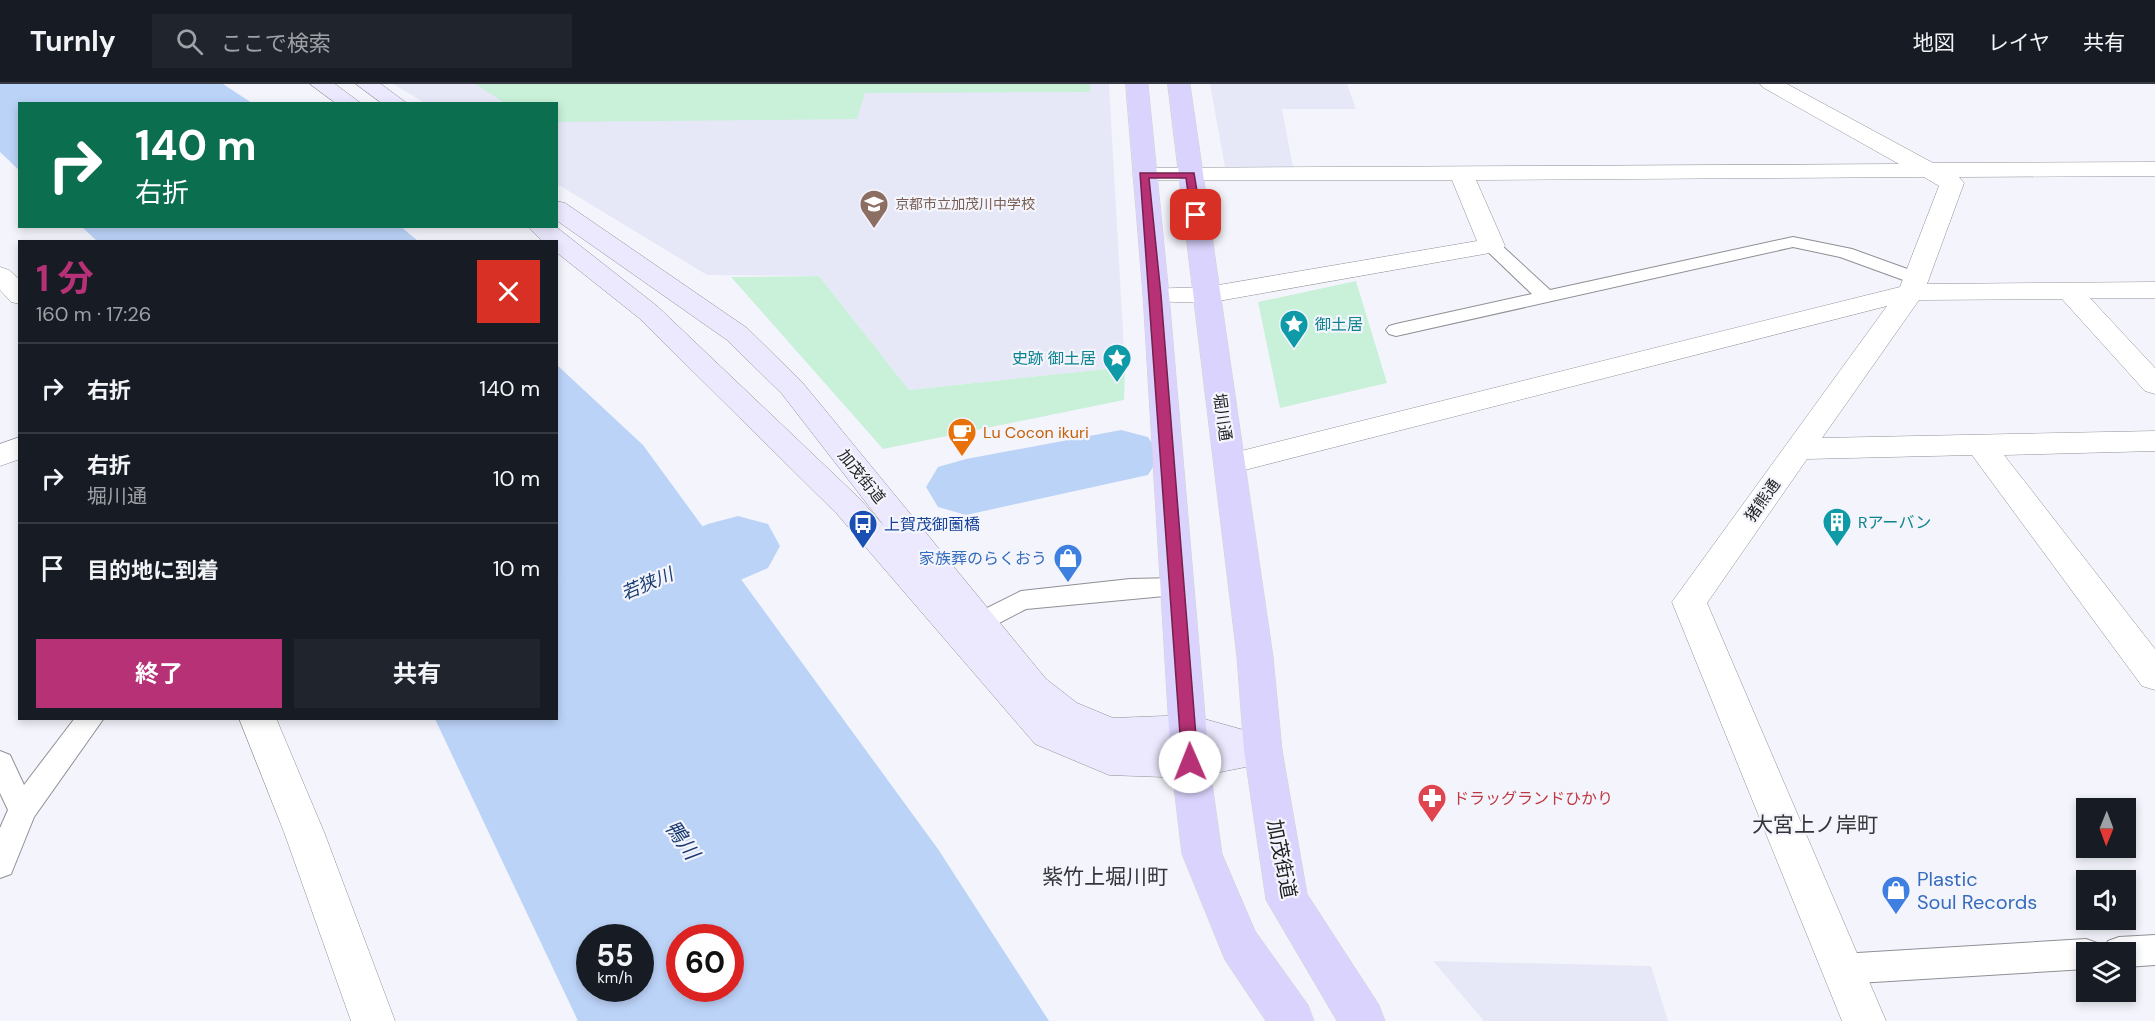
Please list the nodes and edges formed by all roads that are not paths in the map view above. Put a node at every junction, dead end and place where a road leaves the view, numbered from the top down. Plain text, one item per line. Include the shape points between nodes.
1 (321, 84) edge
2 (367, 84) edge
3 (1137, 84) edge
4 (1179, 84) edge
5 (1770, 84) edge
6 (349, 102) edge
7 (395, 102) edge
8 (2155, 169) edge
9 (1927, 171) junction
10 (1461, 173) junction
11 (1144, 175) junction
12 (1191, 175) junction
13 (558, 209) edge
14 (542, 228) edge
15 (557, 240) edge
16 (558, 241) edge
17 (1492, 246) junction
18 (0, 276) edge
19 (1914, 285) junction
20 (2155, 290) edge
21 (2069, 291) junction
22 (18, 294) edge
23 (1156, 295) junction
24 (1207, 295) junction
25 (1546, 297) junction
26 (1396, 330) dead end
27 (2155, 385) edge
28 (2155, 441) edge
29 (1980, 445) junction
30 (18, 448) edge
31 (1798, 449) junction
32 (0, 456) edge
33 (1229, 464) junction
34 (1177, 587) junction
35 (980, 623) junction
36 (2155, 676) edge
37 (90, 720) edge
38 (258, 720) edge
39 (1190, 747) junction
40 (1263, 750) junction
41 (0, 763) edge
42 (22, 810) junction
43 (0, 864) edge
44 (2155, 950) edge
45 (2136, 951) edge
46 (2076, 955) edge
47 (1841, 969) junction
48 (373, 1021) edge
49 (1292, 1021) edge
50 (1363, 1021) edge
51 (1864, 1021) edge

1 - 6 street
2 - 7 street
3 - 11 main road
4 - 12 main road, 堀川通
5 - 9 street, 猪熊通
8 - 9 street
9 - 10 street
9 - 19 street, 猪熊通 via 1952,183
10 - 12 street
10 - 17 street
11 - 12 street
11 - 23 main road
12 - 24 main road, 堀川通
13 - 35 street, 加茂街道 via 737,334 792,388
14 - 15 street, 加茂街道
16 - 39 street, 加茂街道 via 648,312 848,506 1048,733 1109,759
17 - 24 street
17 - 25 lane
18 - 22 street
19 - 21 street
19 - 25 lane via 1845,254 1793,242
19 - 31 street, 猪熊通
19 - 33 street
20 - 21 street
21 - 27 street
23 - 24 street
23 - 34 main road
24 - 33 main road, 堀川通
25 - 26 lane
28 - 29 street
29 - 31 street
29 - 36 street
30 - 32 street
31 - 47 street, 猪熊通 via 1689,602
33 - 40 main road, 堀川通 via 1255,657
34 - 35 lane via 1021,600
34 - 39 main road
35 - 39 street, 加茂街道 via 1033,689 1064,714 1111,734
37 - 42 lane
38 - 48 street via 304,832
39 - 40 street, 加茂街道
39 - 49 main road via 1202,854 1240,945
40 - 50 main road, 加茂街道 via 1287,900
41 - 42 lane
42 - 43 lane
44 - 45 lane
46 - 47 lane
47 - 51 street, 猪熊通

